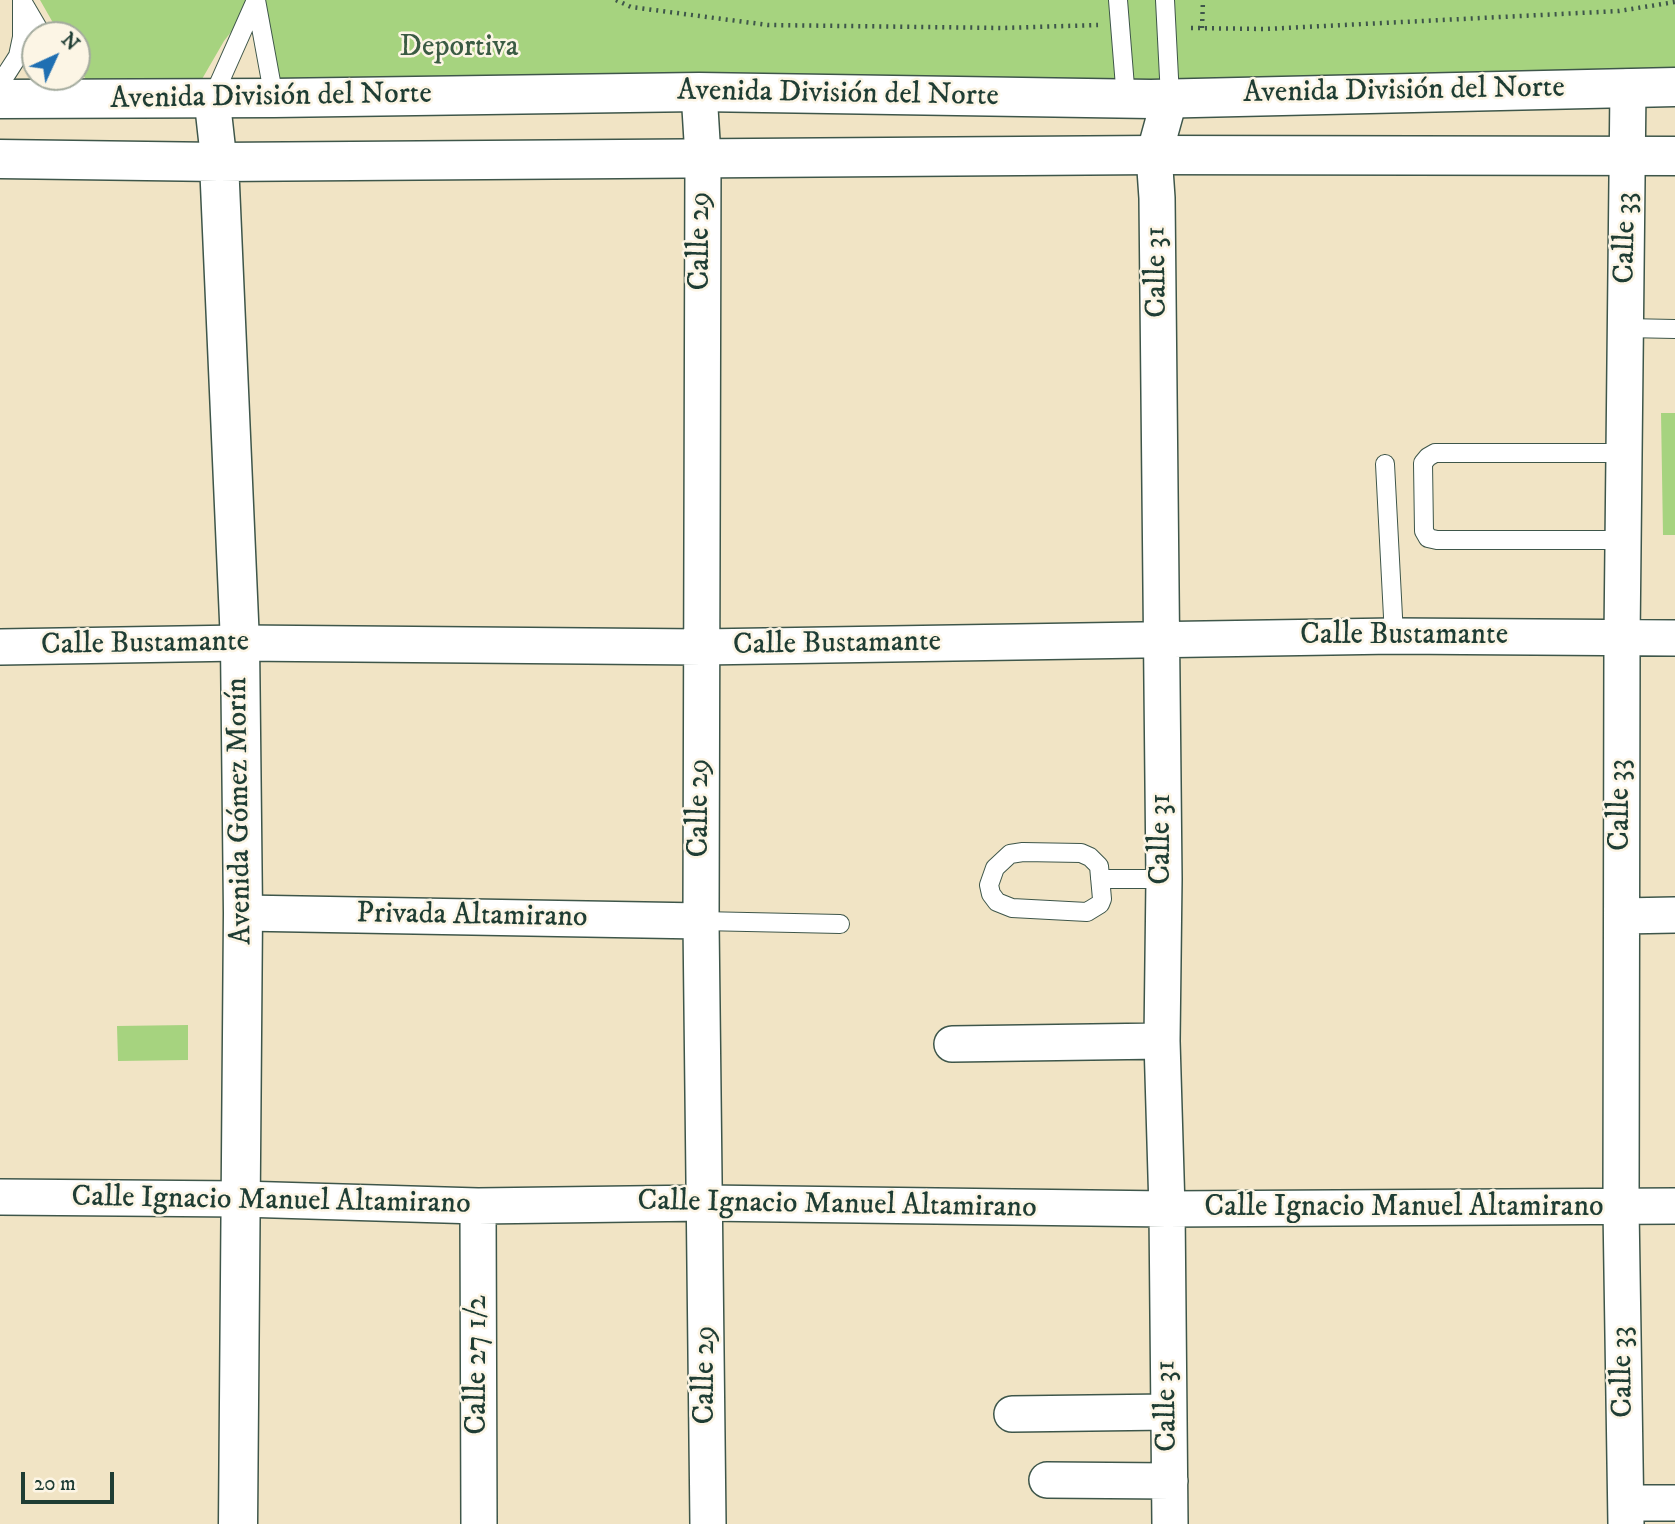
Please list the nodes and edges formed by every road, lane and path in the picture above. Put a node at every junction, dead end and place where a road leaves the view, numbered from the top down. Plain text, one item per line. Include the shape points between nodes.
1 (21, 0) edge
2 (256, 0) edge
3 (1118, 0) edge
4 (1165, 0) edge
5 (1203, 0) edge
6 (34, 21) edge
7 (1202, 28) dead end
8 (0, 84) edge
9 (1628, 87) junction
10 (1675, 87) edge
11 (91, 89) edge
12 (53, 91) edge
13 (699, 92) junction
14 (1170, 97) junction
15 (0, 99) edge
16 (212, 99) junction
17 (274, 99) junction
18 (1126, 99) junction
19 (1154, 155) junction
20 (1675, 156) edge
21 (1628, 157) junction
22 (703, 158) junction
23 (0, 159) edge
24 (219, 162) junction
25 (1625, 328) junction
26 (1675, 329) edge
27 (1625, 453) junction
28 (1385, 464) dead end
29 (1623, 540) junction
30 (1394, 636) junction
31 (1622, 638) junction
32 (1675, 638) edge
33 (1161, 639) junction
34 (240, 643) junction
35 (0, 647) edge
36 (702, 647) junction
37 (1164, 878) junction
38 (1100, 879) junction
39 (243, 913) junction
40 (1675, 915) edge
41 (1622, 916) junction
42 (701, 921) junction
43 (840, 924) dead end
44 (1162, 1041) junction
45 (952, 1044) dead end
46 (0, 1197) edge
47 (242, 1199) junction
48 (705, 1203) junction
49 (478, 1206) junction
50 (1675, 1206) edge
51 (1621, 1208) junction
52 (1167, 1209) junction
53 (1168, 1412) junction
54 (1012, 1414) dead end
55 (1047, 1480) dead end
56 (1170, 1481) junction
57 (1675, 1503) edge
58 (1626, 1513) edge
59 (238, 1524) edge
60 (479, 1524) edge
61 (708, 1524) edge
62 (1170, 1524) edge

1 - 6 lane
1 - 8 lane via 18,56
2 - 16 lane
2 - 17 lane
3 - 18 lane
4 - 14 lane
5 - 7 path
9 - 10 main road, Avenida División del Norte
9 - 14 main road, Avenida División del Norte
9 - 21 street, Calle 33
11 - 16 main road, Avenida División del Norte
12 - 15 main road, Avenida División del Norte
13 - 17 main road, Avenida División del Norte
13 - 18 main road, Avenida División del Norte
13 - 22 street, Calle 29
14 - 18 main road, Avenida División del Norte
14 - 19 street, Calle 31
16 - 17 main road, Avenida División del Norte
16 - 24 street, Avenida Gómez Morín
18 - 19 street, Calle 31
19 - 21 main road, Avenida División del Norte
19 - 22 main road, Avenida División del Norte
19 - 33 street, Calle 31
20 - 21 main road, Avenida División del Norte
21 - 25 street, Calle 33
22 - 24 main road, Avenida División del Norte
22 - 36 street, Calle 29
23 - 24 main road, Avenida División del Norte
24 - 34 main road, Avenida Gómez Morín
25 - 26 lane
25 - 27 street, Calle 33
27 - 29 street, Calle 33
27 - 29 lane via 1435,453 1423,463 1424,531 1428,538
28 - 30 lane
29 - 31 street, Calle 33
30 - 31 street, Calle Bustamante
30 - 33 street, Calle Bustamante
31 - 32 street, Calle Bustamante
31 - 41 street, Calle 33
33 - 36 street, Calle Bustamante
33 - 37 street, Calle 31
34 - 35 street, Calle Bustamante
34 - 36 street, Calle Bustamante
34 - 39 main road, Avenida Gómez Morín
36 - 42 street, Calle 29
37 - 38 lane
37 - 44 street, Calle 31
38 - 38 lane via 1098,866 1086,854 1023,852 999,862 989,885 998,902 1012,908 1087,912 1102,899
39 - 42 street, Privada Altamirano
39 - 47 main road, Avenida Gómez Morín
40 - 41 street
41 - 51 street, Calle 33
42 - 43 lane
42 - 48 street, Calle 29
44 - 45 street
44 - 52 street, Calle 31
46 - 47 street, Calle Ignacio Manuel Altamirano
47 - 49 street, Calle Ignacio Manuel Altamirano
47 - 59 main road, Avenida Gómez Morín
48 - 49 street, Calle Ignacio Manuel Altamirano
48 - 52 street, Calle Ignacio Manuel Altamirano
48 - 61 street, Calle 29
49 - 60 street, Calle 27 1/2
50 - 51 street, Calle Ignacio Manuel Altamirano
51 - 52 street, Calle Ignacio Manuel Altamirano
51 - 58 street, Calle 33
52 - 53 street, Calle 31
53 - 54 street
53 - 56 street, Calle 31
55 - 56 street
56 - 62 street, Calle 31
57 - 58 street

